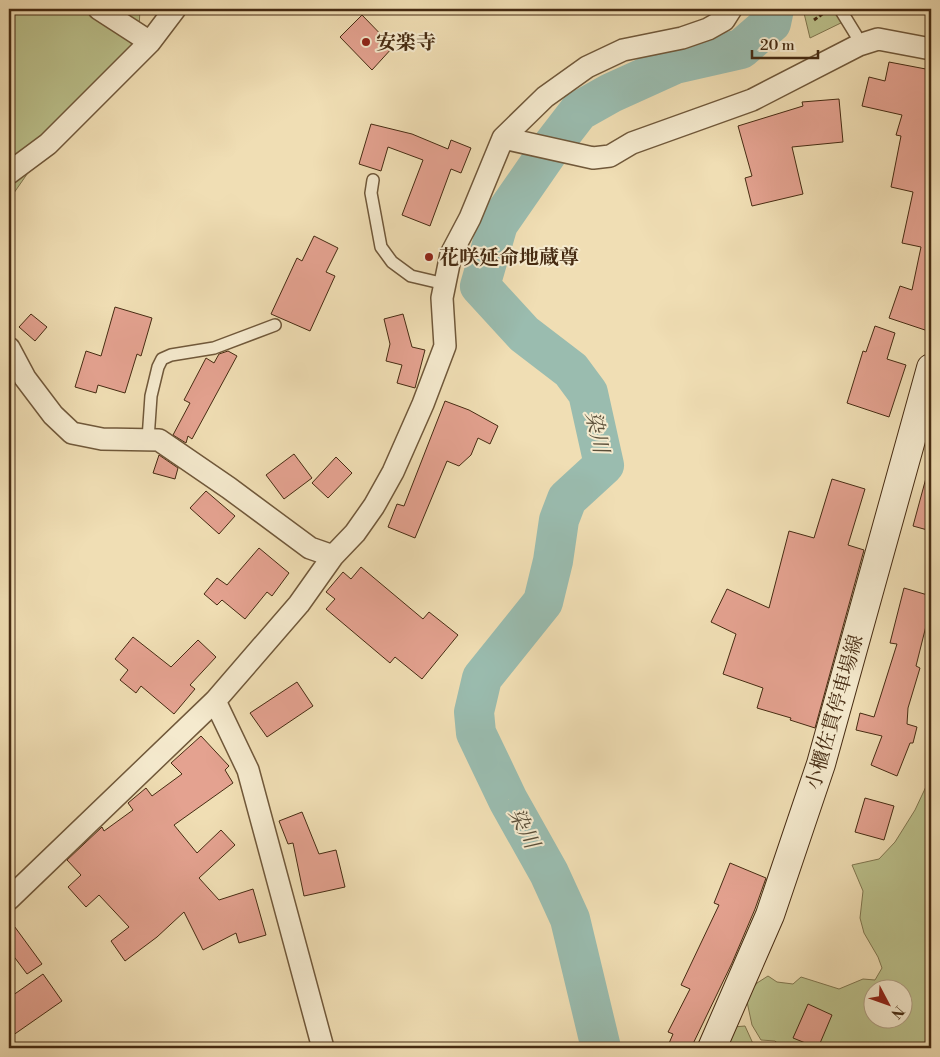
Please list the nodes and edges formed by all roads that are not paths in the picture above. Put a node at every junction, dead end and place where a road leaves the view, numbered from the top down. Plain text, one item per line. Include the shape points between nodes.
1 (99, 9) edge
2 (175, 9) edge
3 (731, 9) edge
4 (840, 9) edge
5 (150, 42) junction
6 (860, 45) junction
7 (931, 49) edge
8 (509, 139) junction
9 (9, 173) edge
10 (373, 180) dead end
11 (445, 284) junction
12 (275, 325) dead end
13 (9, 348) edge
14 (931, 368) edge
15 (148, 439) junction
16 (333, 556) junction
17 (215, 701) junction
18 (9, 899) edge
19 (323, 1048) edge
20 (712, 1048) edge

1 - 5 street
2 - 5 street
3 - 8 street via 724,20 708,29 624,50 587,67 545,97
4 - 6 lane
5 - 9 street via 48,144
6 - 7 street via 878,39
6 - 8 street via 752,100 632,143 610,156 593,158
8 - 11 street via 451,254
10 - 11 lane via 371,193 380,247 392,262 411,276
11 - 16 street via 442,298 445,346 423,404 374,506
12 - 15 lane via 214,348 162,359 151,396
13 - 15 street via 25,378 52,414 72,433 102,439
14 - 20 main road, 小櫃佐貫停車場線 via 820,764 770,915
15 - 16 street via 159,440 310,548
16 - 17 street via 299,604
17 - 18 street
17 - 19 street via 248,770

